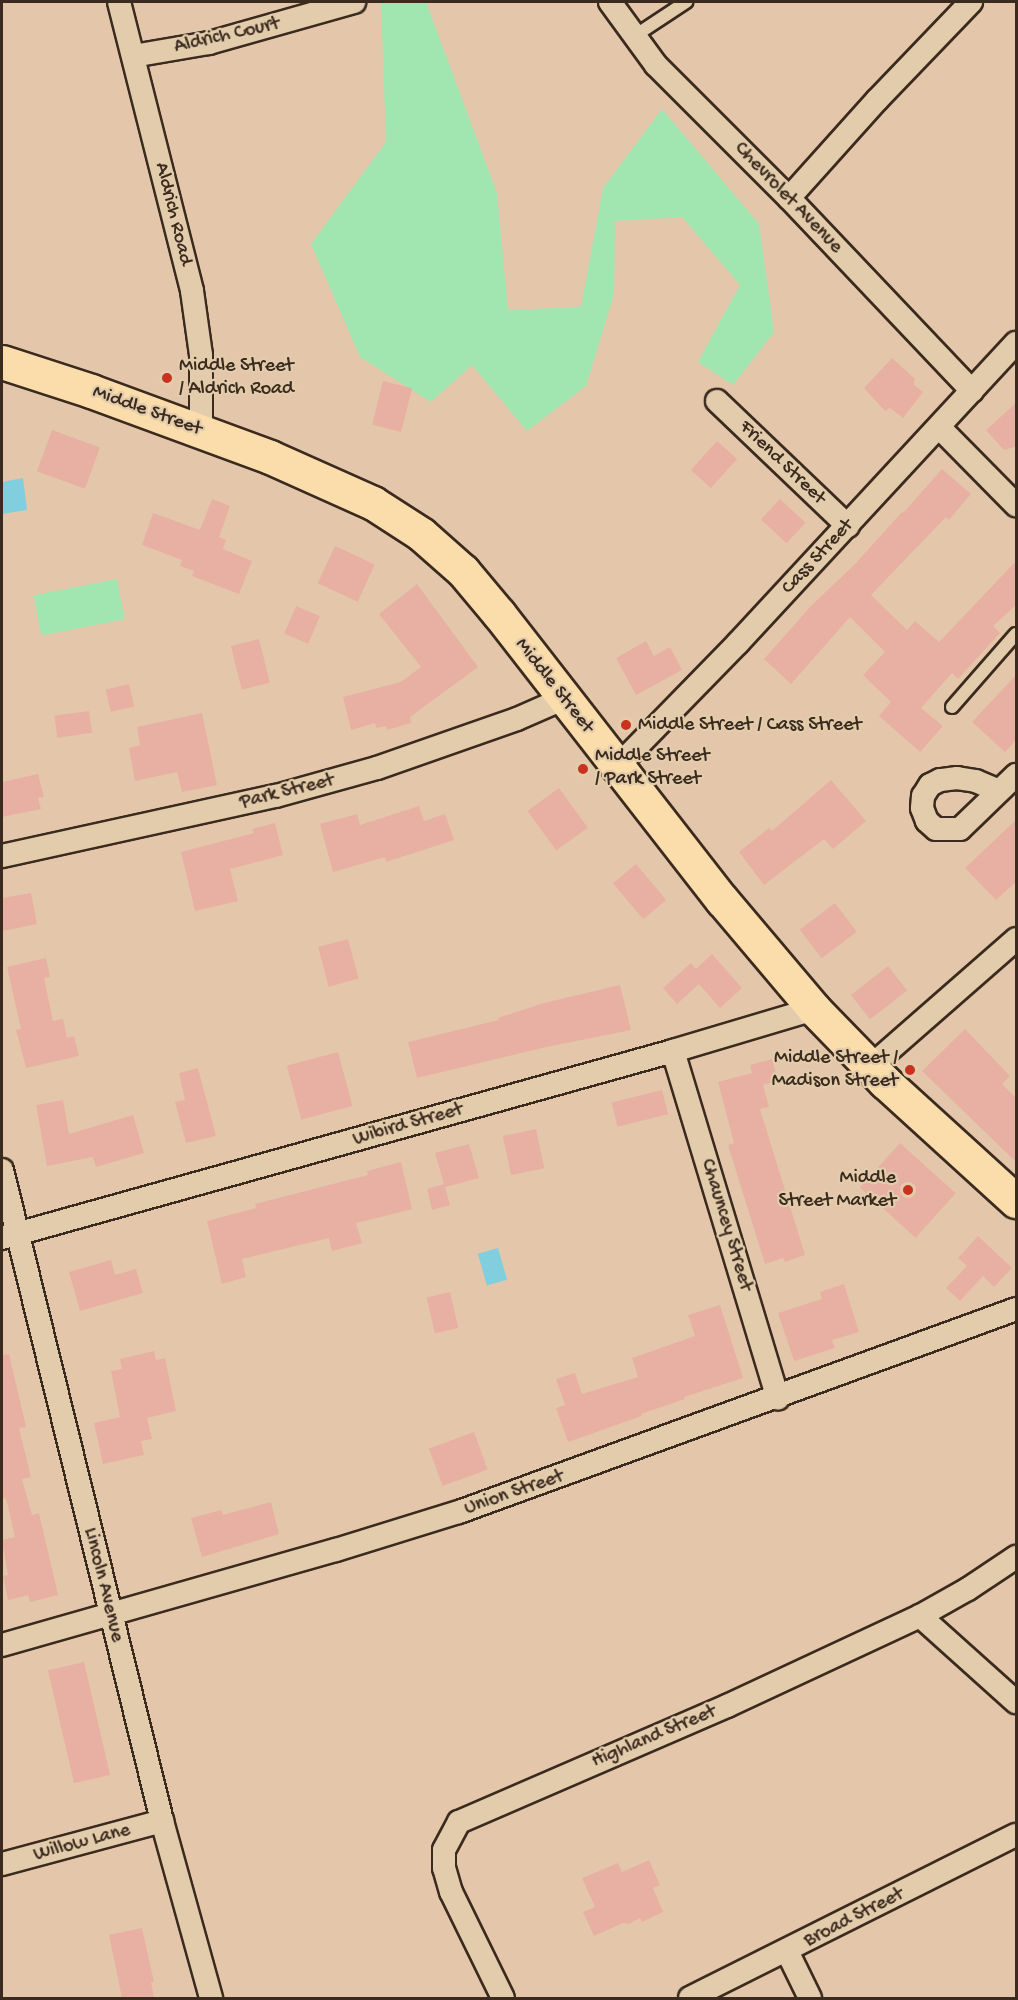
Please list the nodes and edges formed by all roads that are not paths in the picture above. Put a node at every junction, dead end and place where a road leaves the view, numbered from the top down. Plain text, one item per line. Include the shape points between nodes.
1 (119, 2) edge
2 (354, 2) edge
3 (609, 2) edge
4 (686, 2) edge
5 (971, 2) edge
6 (633, 37) junction
7 (133, 56) junction
8 (789, 198) junction
9 (1017, 343) edge
10 (2, 362) edge
11 (972, 391) junction
12 (717, 401) dead end
13 (939, 427) junction
14 (201, 431) junction
15 (1017, 504) edge
16 (848, 526) junction
17 (1017, 634) edge
18 (565, 698) junction
19 (952, 707) dead end
20 (616, 768) junction
21 (1017, 775) edge
22 (999, 791) dead end
23 (2, 856) edge
24 (1017, 939) edge
25 (814, 1009) junction
26 (673, 1051) junction
27 (870, 1067) junction
28 (2, 1170) edge
29 (1017, 1201) edge
30 (9, 1236) edge
31 (1017, 1309) edge
32 (778, 1398) junction
33 (1017, 1557) edge
34 (111, 1615) junction
35 (920, 1616) junction
36 (2, 1645) edge
37 (1017, 1702) edge
38 (162, 1821) junction
39 (1017, 1835) edge
40 (2, 1864) edge
41 (786, 1951) junction
42 (211, 1998) edge
43 (502, 1998) edge
44 (690, 1998) edge
45 (810, 1998) edge

1 - 7 street, Aldrich Road
2 - 7 street, Aldrich Court via 209,43
3 - 6 street, Chevrolet Avenue
4 - 6 lane
5 - 8 street
6 - 8 street, Chevrolet Avenue
7 - 14 street, Aldrich Road via 192,291 201,355
8 - 11 street, Chevrolet Avenue
9 - 11 street, Cass Street
10 - 14 main road, Middle Street
11 - 13 street, Cass Street
12 - 16 street, Friend Street
13 - 15 street
13 - 16 street, Cass Street
14 - 18 main road, Middle Street via 347,490 421,534 463,571
16 - 20 street, Cass Street
17 - 19 lane
18 - 20 main road, Middle Street
18 - 23 street, Park Street via 377,768 276,796
20 - 25 main road, Middle Street
21 - 22 street
24 - 27 street
25 - 26 street, Wibird Street
25 - 27 main road, Middle Street
26 - 30 street, Wibird Street
26 - 32 street, Chauncey Street
27 - 29 main road, Middle Street
28 - 30 street, Lincoln Avenue
30 - 34 street, Lincoln Avenue
31 - 32 street, Union Street
32 - 34 street, Union Street via 459,1512
33 - 35 street, Highland Street
34 - 36 street, Union Street
34 - 38 street, Lincoln Avenue
35 - 37 street
35 - 43 street, Highland Street via 727,1706 459,1822 444,1850 444,1868
38 - 40 street, Willow Lane
38 - 42 street, Lincoln Avenue
39 - 41 street, Broad Street
41 - 44 street, Broad Street
41 - 45 street

